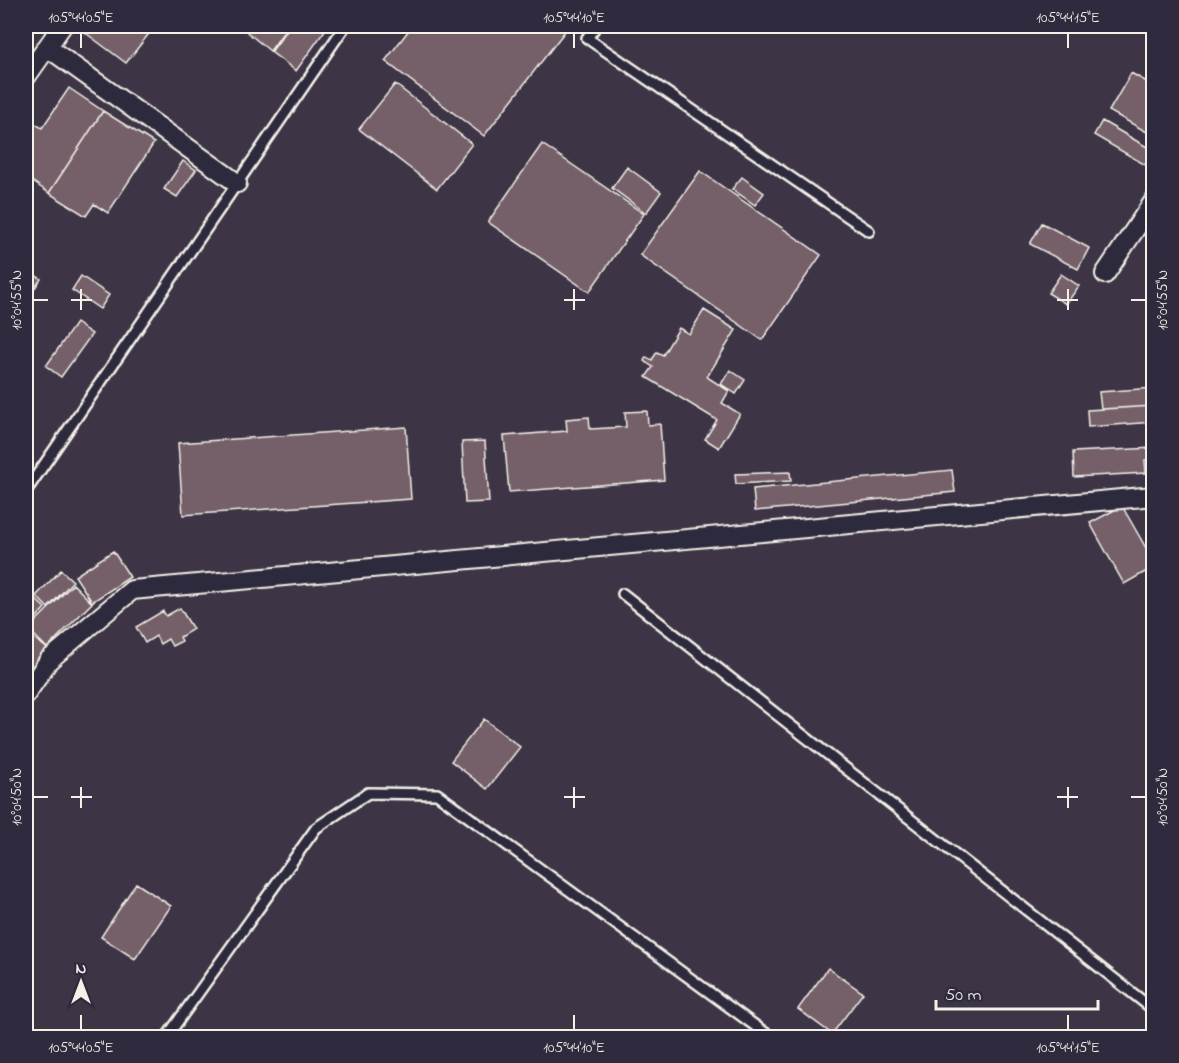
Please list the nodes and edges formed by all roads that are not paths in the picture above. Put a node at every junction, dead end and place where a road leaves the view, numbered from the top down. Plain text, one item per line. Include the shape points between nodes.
1 (62, 26) edge
2 (345, 26) edge
3 (597, 26) edge
4 (47, 47) junction
5 (26, 77) edge
6 (237, 183) junction
7 (1154, 201) edge
8 (869, 231) dead end
9 (1105, 274) dead end
10 (26, 491) edge
11 (1154, 496) edge
12 (623, 594) dead end
13 (26, 694) edge
14 (1154, 1010) edge
15 (166, 1038) edge
16 (772, 1038) edge

1 - 4 street
2 - 6 lane
3 - 8 lane via 587,38
4 - 5 street
4 - 6 street
6 - 10 lane
7 - 9 street
11 - 13 street via 132,590 50,660
12 - 14 lane
15 - 16 lane via 316,828 368,793 437,794

